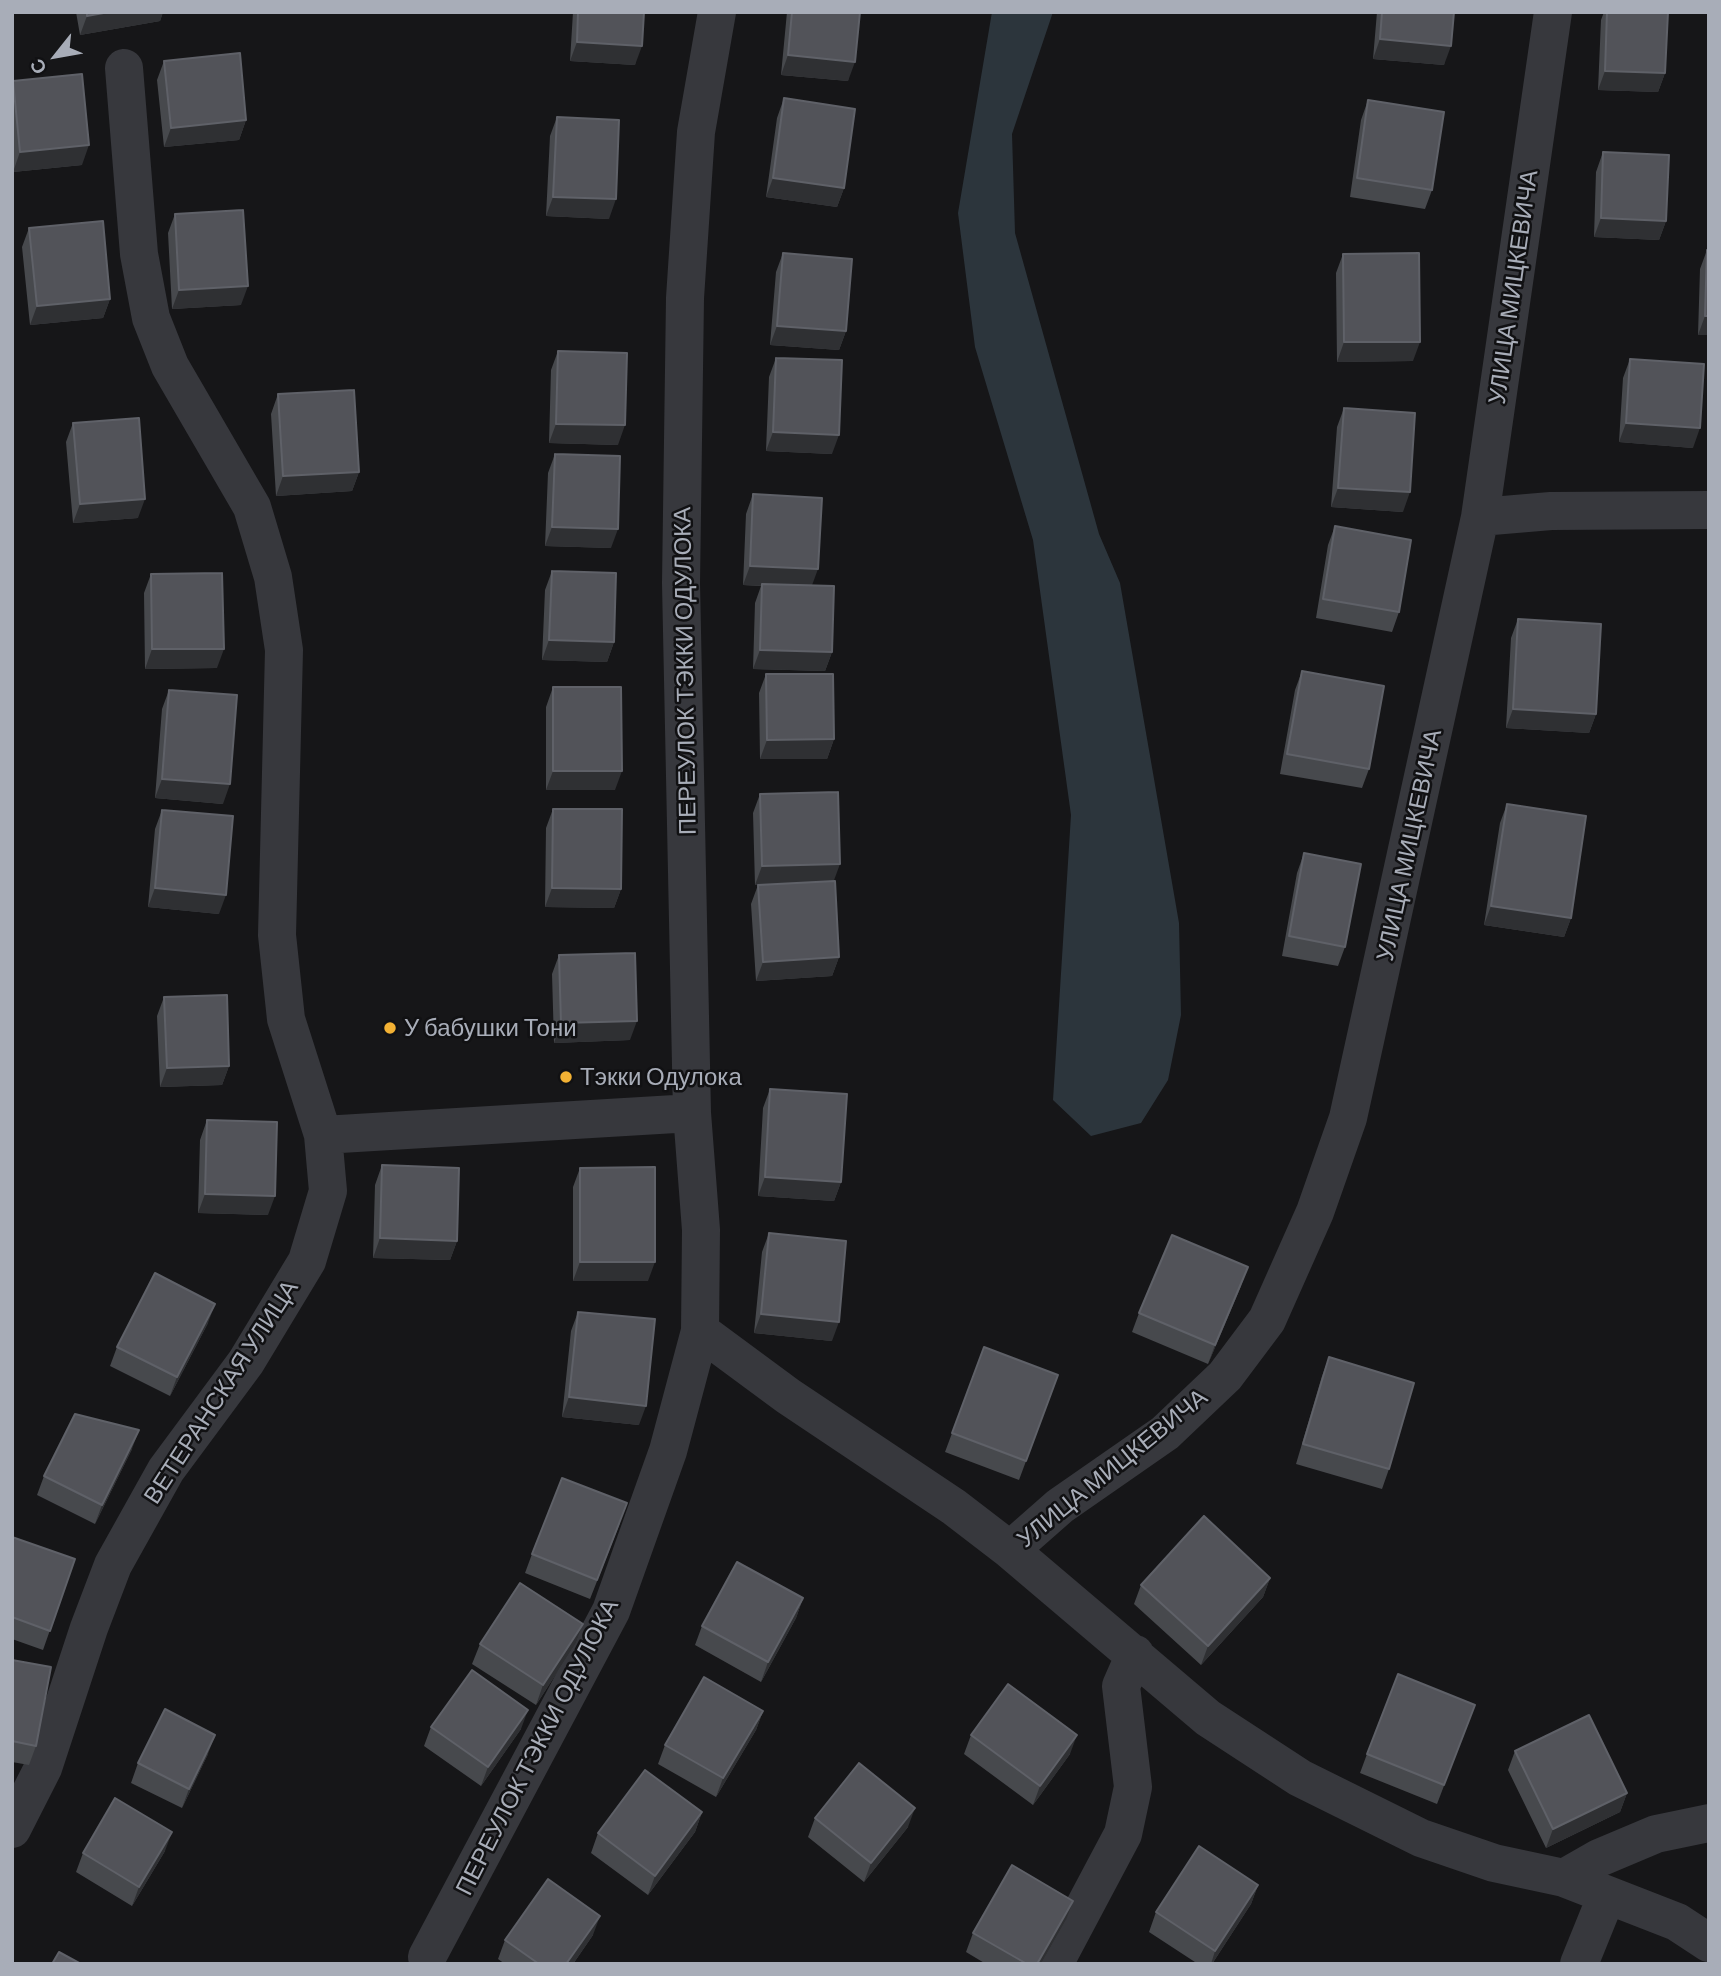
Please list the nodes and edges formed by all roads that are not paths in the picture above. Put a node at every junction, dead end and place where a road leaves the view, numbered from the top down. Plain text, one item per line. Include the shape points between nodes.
1 (717, 12) edge
2 (1553, 12) edge
3 (124, 68) dead end
4 (1709, 510) edge
5 (1480, 517) junction
6 (692, 1113) junction
7 (323, 1135) junction
8 (700, 1331) junction
9 (1010, 1550) junction
10 (1135, 1654) junction
11 (1709, 1824) edge
12 (12, 1829) edge
13 (1564, 1878) junction
14 (1607, 1895) junction
15 (1709, 1943) edge
16 (427, 1957) dead end
17 (1054, 1964) edge
18 (1580, 1964) edge

1 - 6 street, ПЕРЕУЛОК ТЭККИ ОДУЛОКА via 696,132 685,298 681,583
2 - 5 street, УЛИЦА МИЦКЕВИЧА
3 - 7 street via 139,254 152,318 170,366 252,507 273,577 284,649 277,934 286,1019
4 - 5 street via 1551,511
5 - 9 street, УЛИЦА МИЦКЕВИЧА via 1348,1118 1315,1212 1267,1320 1225,1377 1165,1433 1060,1506
6 - 7 street
6 - 8 street, ПЕРЕУЛОК ТЭККИ ОДУЛОКА via 701,1230
7 - 12 street, ВЕТЕРАНСКАЯ УЛИЦА via 328,1191 307,1261 246,1362 166,1470 113,1565 43,1768
8 - 9 street
8 - 16 street, ПЕРЕУЛОК ТЭККИ ОДУЛОКА via 668,1451 611,1611
9 - 10 street
10 - 13 street via 1208,1718 1300,1777 1421,1838 1494,1863
10 - 17 street via 1121,1686 1133,1787 1123,1833
11 - 13 street via 1656,1834
13 - 14 street
14 - 15 street via 1677,1922
14 - 18 street

